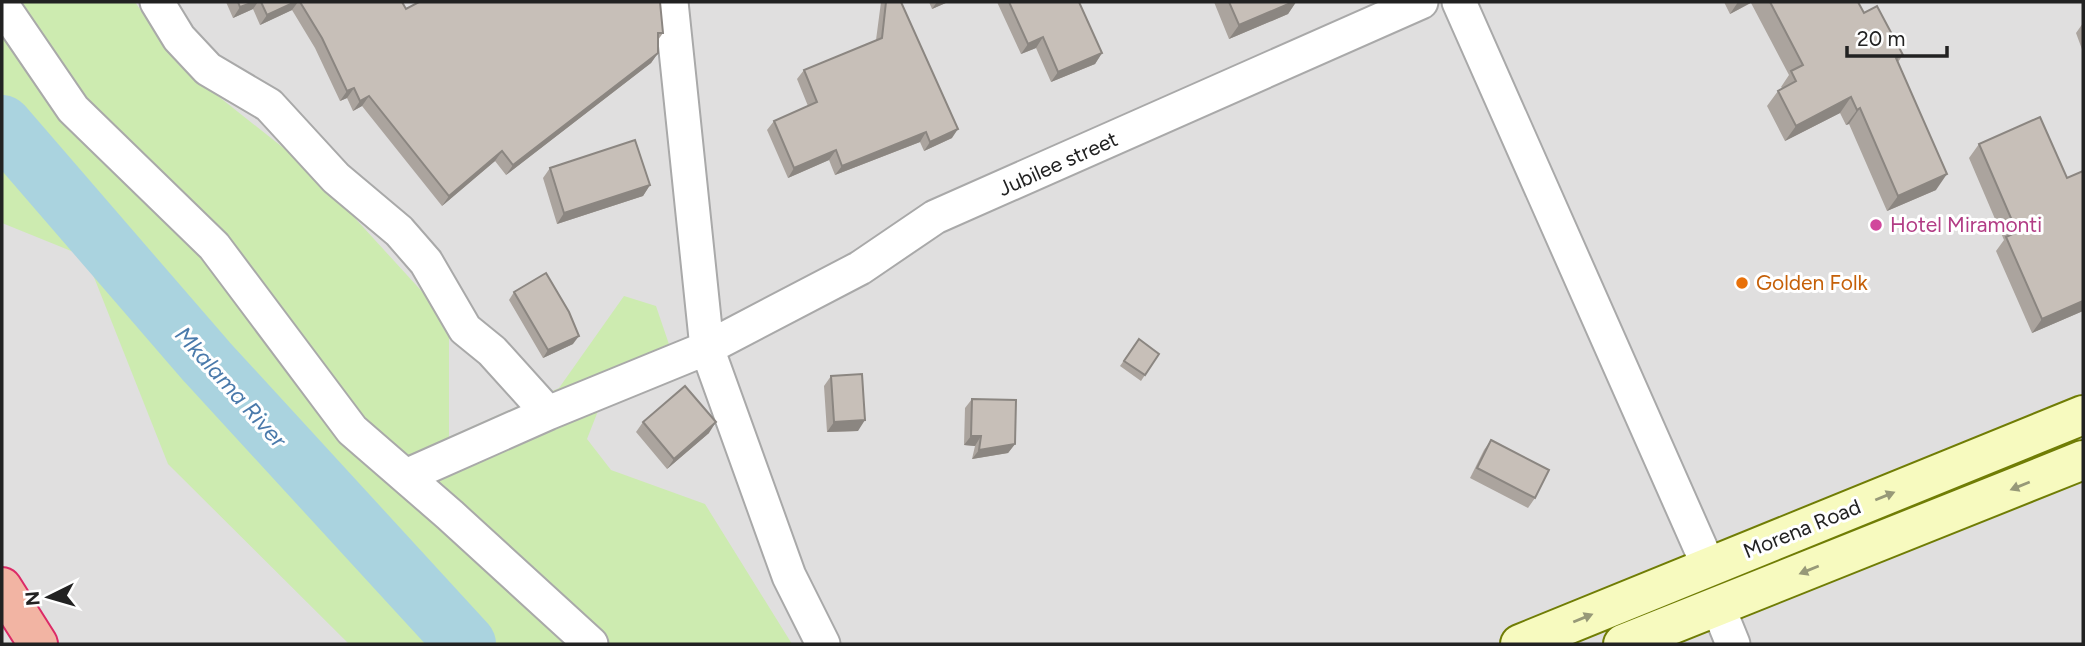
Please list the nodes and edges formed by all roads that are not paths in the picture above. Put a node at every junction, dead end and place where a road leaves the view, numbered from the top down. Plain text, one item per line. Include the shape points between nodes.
1 (157, 2) edge
2 (671, 2) edge
3 (1421, 2) edge
4 (1459, 2) edge
5 (2, 5) edge
6 (707, 348) junction
7 (548, 413) junction
8 (2083, 415) edge
9 (2083, 460) edge
10 (406, 476) junction
11 (1709, 567) junction
12 (2, 587) edge
13 (1718, 607) junction
14 (2, 627) edge
15 (10, 644) edge
16 (38, 644) edge
17 (591, 644) edge
18 (823, 644) edge
19 (1520, 644) edge
20 (1623, 644) edge
21 (1733, 644) edge

1 - 7 street via 179,38 208,69 269,105 336,178 399,231 426,262 465,329 492,351
2 - 6 street
3 - 6 street, Jubilee street via 935,217 860,268
4 - 11 street
5 - 10 street via 73,109 214,246 352,430
6 - 7 street, Jubilee street
6 - 18 street via 789,576
7 - 10 street, Jubilee street
11 -> 8 main road, Morena Road
9 -> 13 main road, Morena Road
10 - 17 street
19 -> 11 main road, Morena Road
12 - 16 highway
13 - 20 main road, Morena Road
13 - 21 street
14 - 15 highway

